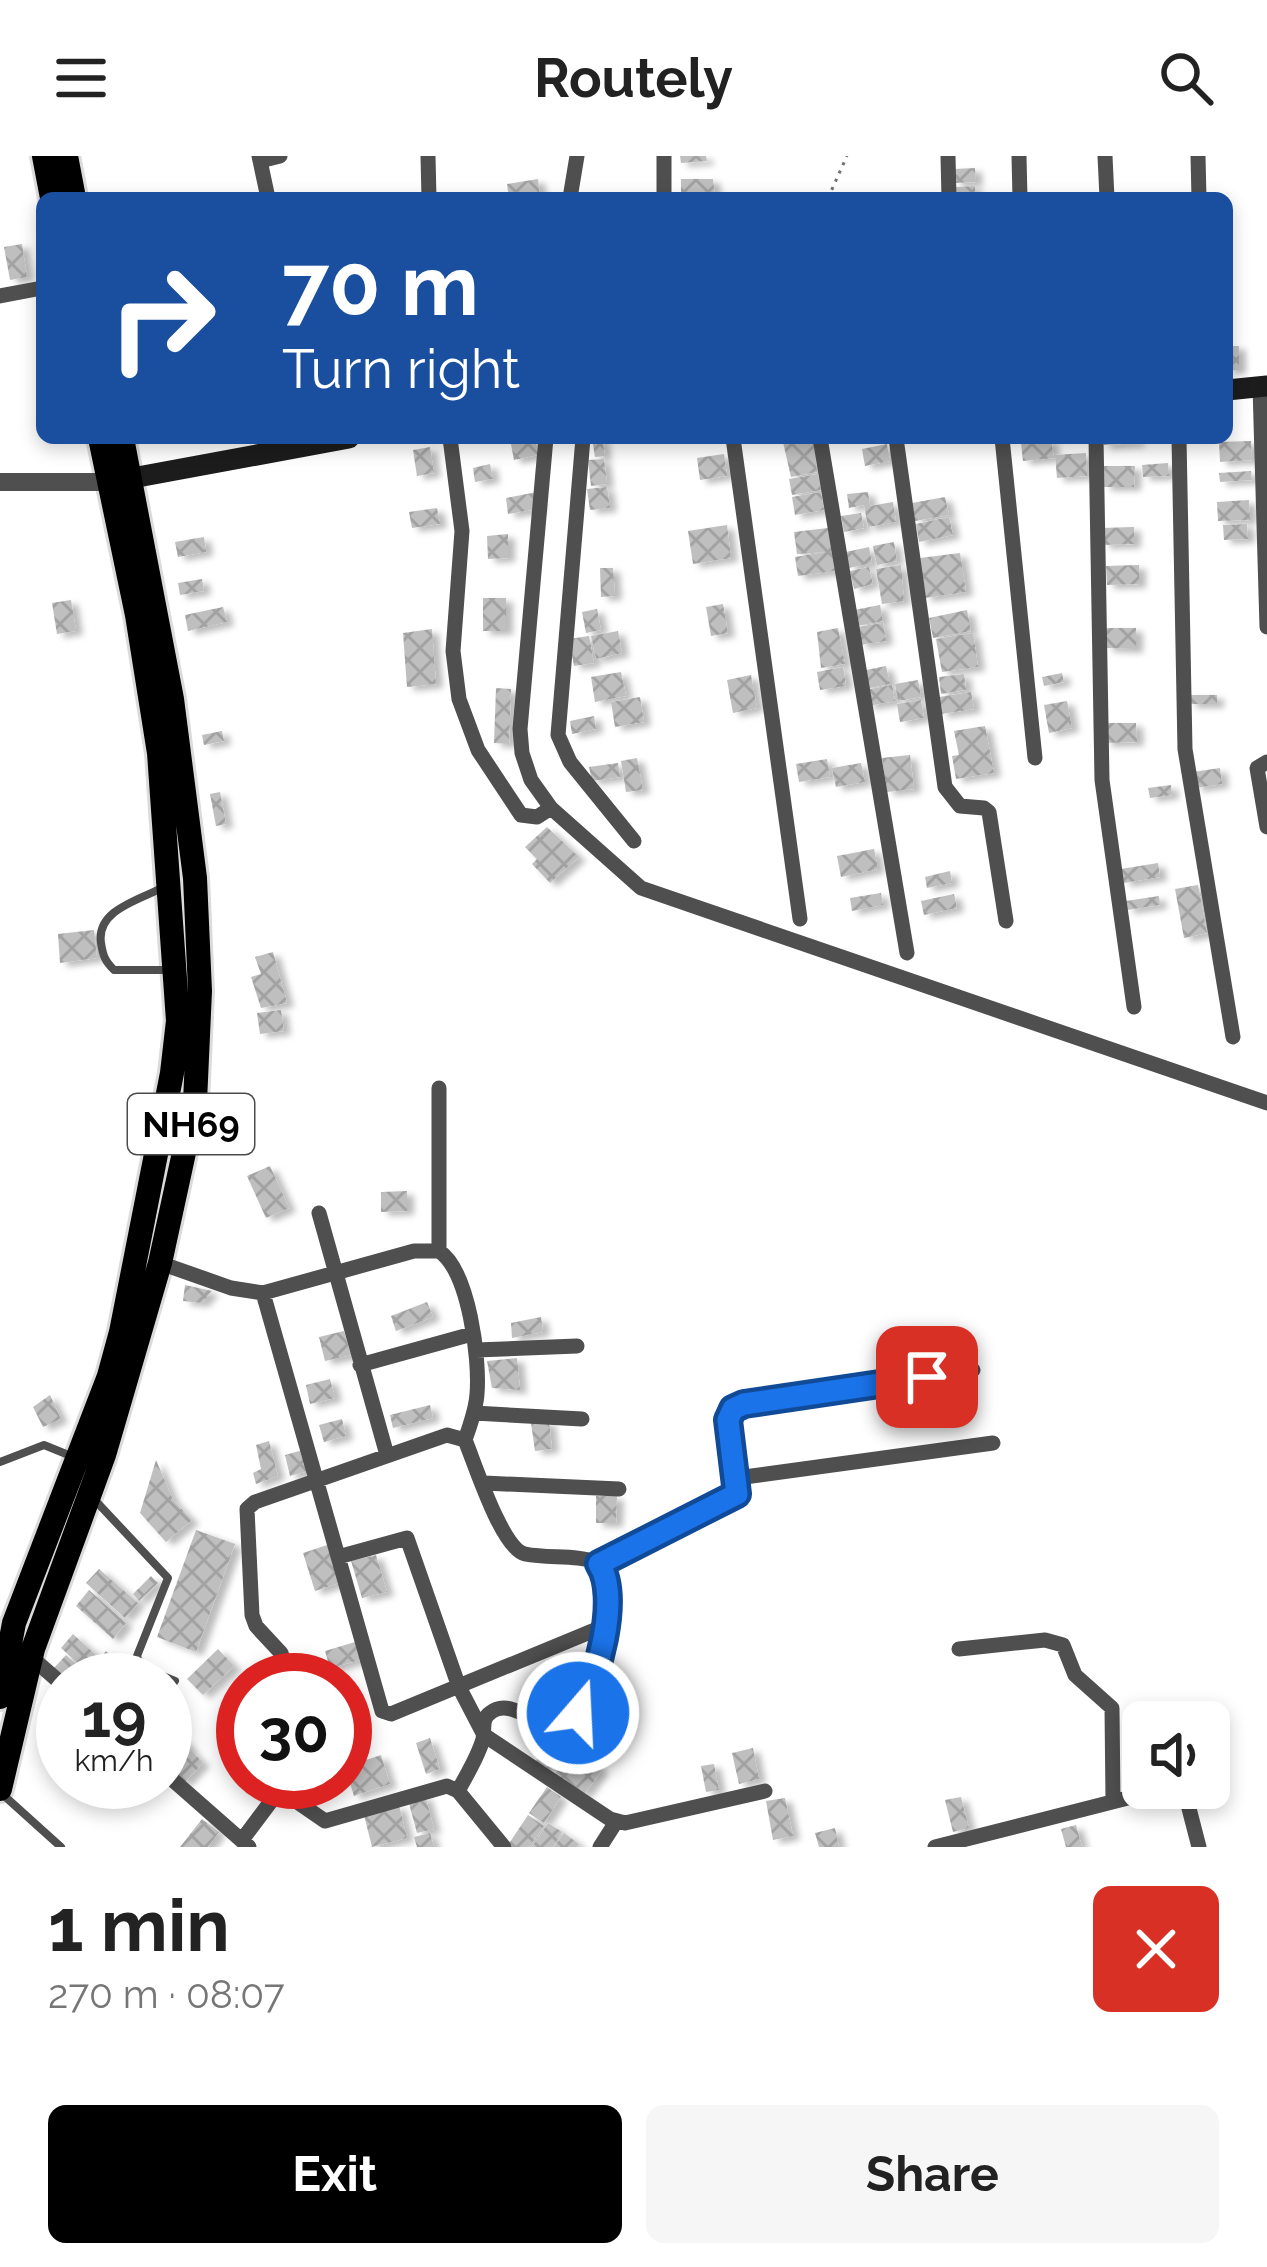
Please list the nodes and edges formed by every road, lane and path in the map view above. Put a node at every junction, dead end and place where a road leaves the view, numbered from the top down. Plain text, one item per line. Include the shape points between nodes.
1 (44, 156) edge
2 (66, 156) edge
3 (280, 156) edge
4 (428, 156) edge
5 (577, 156) edge
6 (664, 156) edge
7 (847, 156) edge
8 (948, 156) edge
9 (1019, 156) edge
10 (1106, 156) edge
11 (1198, 156) edge
12 (260, 158) edge
13 (51, 192) edge
14 (73, 192) edge
15 (267, 192) edge
16 (429, 192) edge
17 (571, 192) edge
18 (664, 192) edge
19 (831, 192) edge
20 (949, 192) edge
21 (1020, 192) edge
22 (1107, 192) edge
23 (1199, 192) edge
24 (36, 289) edge
25 (0, 296) edge
26 (1264, 386) edge
27 (1233, 389) edge
28 (103, 444) edge
29 (122, 444) edge
30 (284, 444) edge
31 (451, 444) edge
32 (545, 444) edge
33 (582, 444) edge
34 (734, 444) edge
35 (821, 444) edge
36 (897, 444) edge
37 (1003, 444) edge
38 (1096, 444) edge
39 (1179, 444) edge
40 (119, 481) junction
41 (0, 482) edge
42 (1267, 627) edge
43 (1034, 758) dead end
44 (1267, 762) edge
45 (551, 808) junction
46 (1267, 827) edge
47 (634, 841) dead end
48 (168, 884) junction
49 (800, 919) dead end
50 (1006, 921) dead end
51 (907, 952) dead end
52 (174, 970) junction
53 (1134, 1007) dead end
54 (188, 1021) junction
55 (1233, 1037) dead end
56 (439, 1088) dead end
57 (1267, 1103) edge
58 (319, 1213) dead end
59 (440, 1251) junction
60 (160, 1264) junction
61 (333, 1272) junction
62 (263, 1293) junction
63 (474, 1342) junction
64 (577, 1346) dead end
65 (360, 1364) junction
66 (973, 1370) dead end
67 (474, 1413) junction
68 (582, 1419) dead end
69 (465, 1440) junction
70 (993, 1443) dead end
71 (387, 1455) junction
72 (77, 1458) junction
73 (0, 1462) edge
74 (737, 1478) junction
75 (315, 1480) junction
76 (484, 1483) junction
77 (619, 1489) dead end
78 (89, 1495) junction
79 (338, 1557) junction
80 (599, 1564) junction
81 (607, 1625) junction
82 (959, 1648) dead end
83 (137, 1653) edge
84 (281, 1653) edge
85 (31, 1657) junction
86 (36, 1661) edge
87 (459, 1687) junction
88 (0, 1696) edge
89 (484, 1735) junction
90 (0, 1790) edge
91 (458, 1791) junction
92 (765, 1792) dead end
93 (192, 1796) edge
94 (1122, 1798) edge
95 (1113, 1800) junction
96 (372, 1808) edge
97 (267, 1809) edge
98 (312, 1809) edge
99 (367, 1809) edge
100 (1192, 1809) edge
101 (616, 1822) junction
102 (246, 1843) edge
103 (61, 1847) edge
104 (504, 1847) edge
105 (600, 1847) edge
106 (935, 1847) edge
107 (1199, 1847) edge

1 - 13 highway
2 - 14 highway
3 - 12 street
4 - 16 street
5 - 17 street
6 - 18 street
7 - 19 path
8 - 20 street
9 - 21 street
10 - 22 street
11 - 23 street
12 - 15 street
24 - 25 street
26 - 27 main road
26 - 42 street
28 - 40 highway, NH69
29 - 40 highway, NH69
30 - 40 main road
31 - 45 street via 463,531 453,650 459,699 478,750 520,815
32 - 45 street via 520,729 531,780
33 - 47 street via 558,735
34 - 49 street
35 - 51 street
36 - 50 street via 945,787 960,806 989,812
37 - 43 street
38 - 53 street via 1102,780
39 - 55 street via 1185,749
40 - 41 street
40 - 48 highway, NH69 via 159,753
40 - 54 highway, NH69 via 177,736 195,878
44 - 46 street via 1257,768
45 - 57 street via 641,888
48 - 52 highway, NH69
48 - 52 lane via 107,916 99,930 114,970
52 - 54 highway, NH69
54 - 60 highway, NH69 via 195,1102
54 - 72 highway, NH69 via 121,1332
56 - 59 street
58 - 61 street
59 - 61 street
59 - 63 street via 458,1272
60 - 62 street
60 - 78 highway, NH69
61 - 62 street
61 - 65 street
62 - 75 street
63 - 64 street
63 - 65 street
63 - 67 street
65 - 71 street
66 - 74 street via 733,1409
67 - 68 street
67 - 69 street
69 - 71 street via 447,1435
69 - 76 street
70 - 74 street
71 - 75 street
72 - 73 lane via 44,1445
72 - 88 highway, NH69 via 14,1623
74 - 80 street via 737,1494 725,1504
75 - 79 street
75 - 84 street via 254,1502 246,1517 252,1616
76 - 77 street
76 - 80 street via 517,1551
78 - 83 lane via 168,1578
78 - 85 highway, NH69
79 - 87 street via 406,1538
79 - 87 street via 382,1711
80 - 81 street
81 - 87 street
81 - 89 street via 578,1713 551,1724 497,1709 484,1719
82 - 95 street via 1063,1645 1075,1675 1112,1708
85 - 86 street
85 - 90 highway, NH69
87 - 89 street
89 - 91 street
89 - 101 street
90 - 103 lane
91 - 96 street via 436,1788
91 - 104 street
92 - 101 street
93 - 102 street
94 - 95 street
95 - 106 street
97 - 102 street
98 - 99 street via 325,1822
100 - 107 street
101 - 105 street

